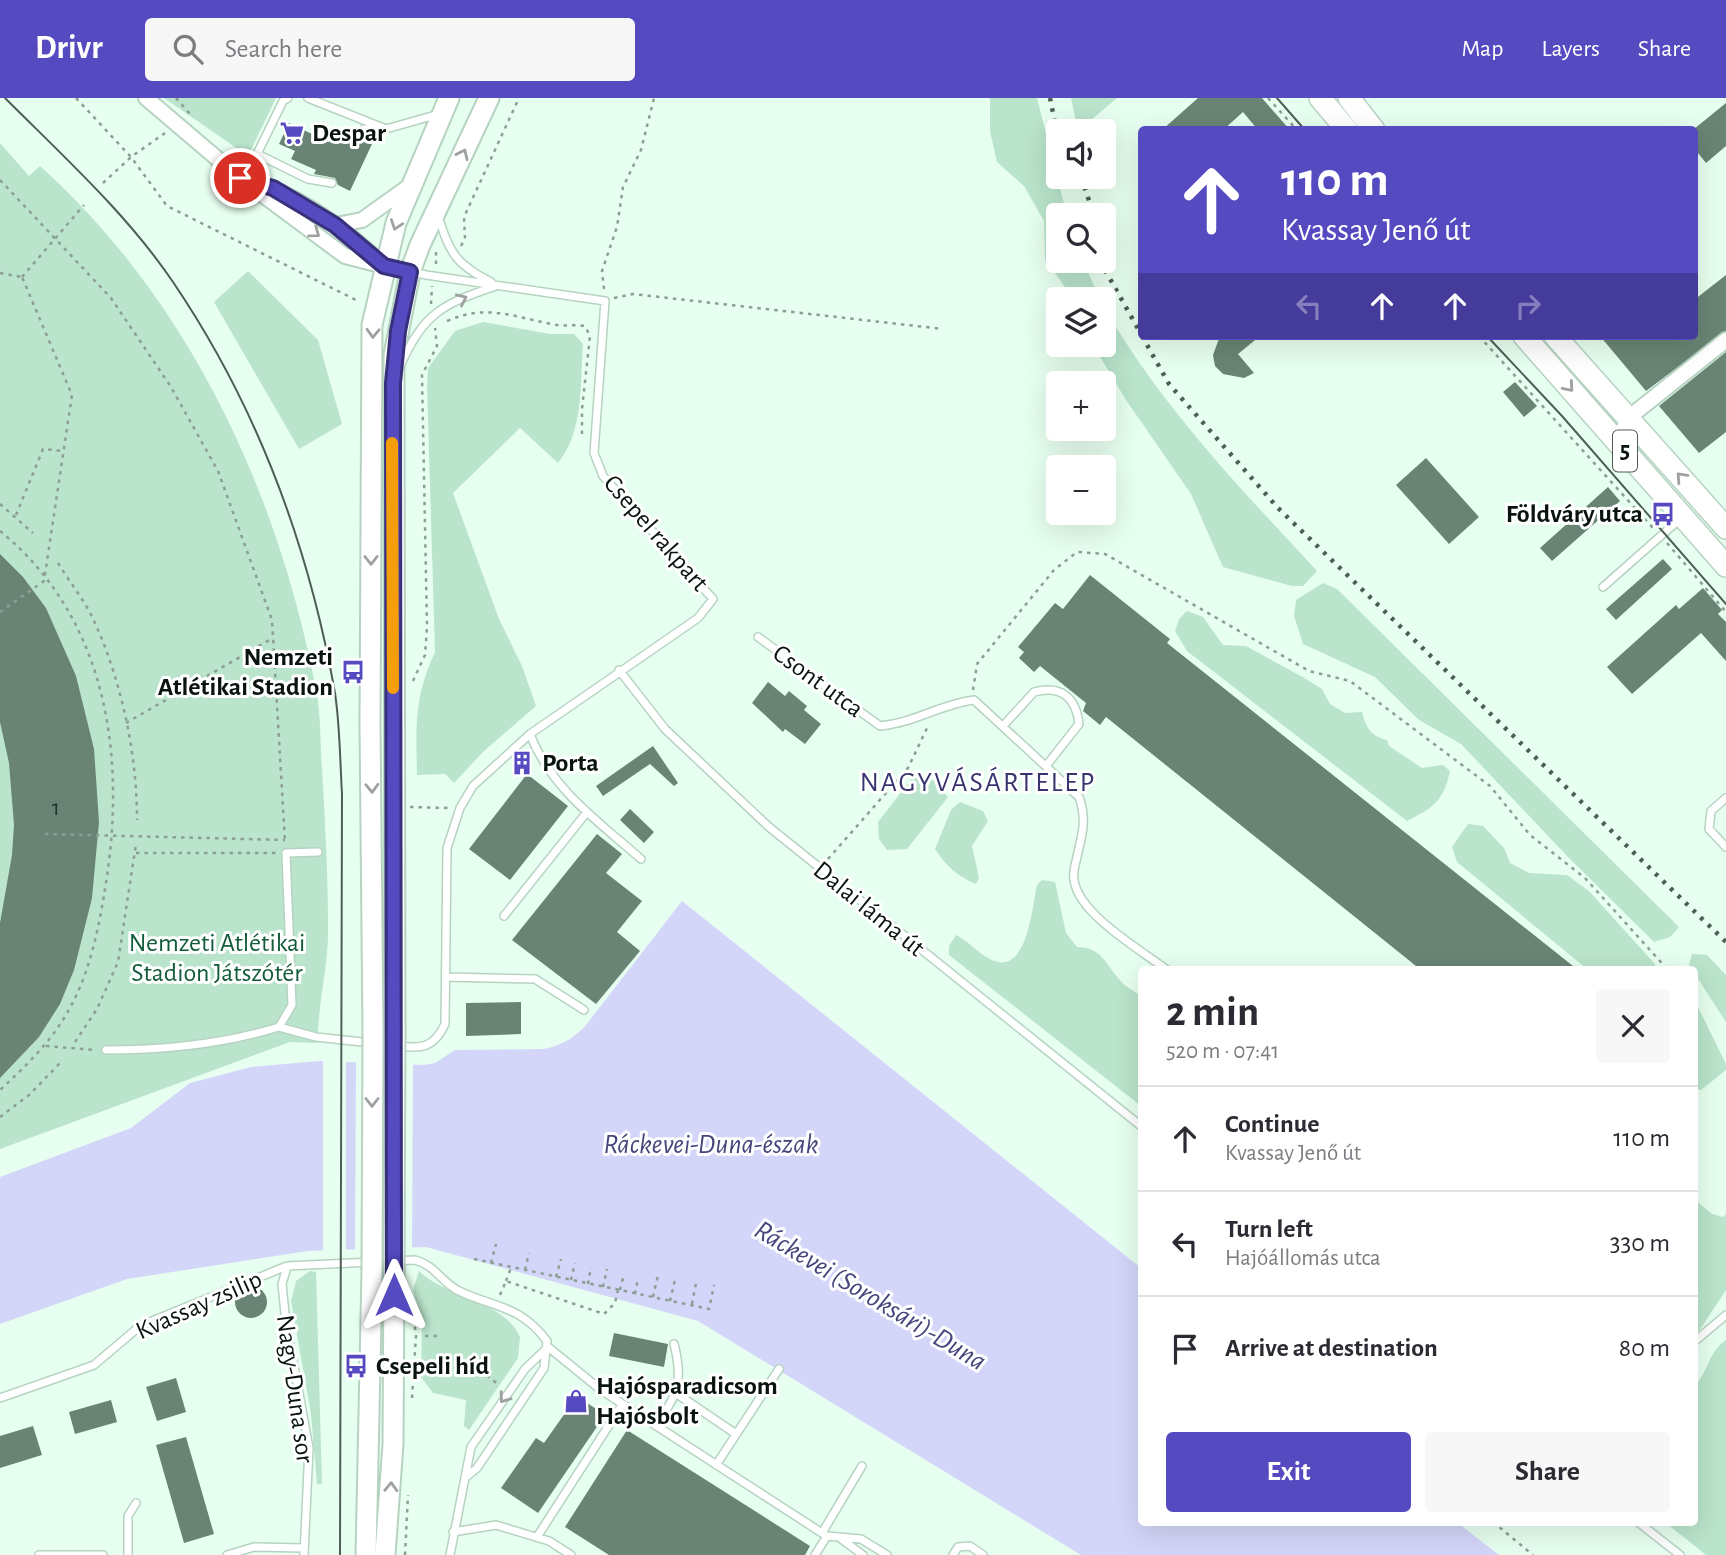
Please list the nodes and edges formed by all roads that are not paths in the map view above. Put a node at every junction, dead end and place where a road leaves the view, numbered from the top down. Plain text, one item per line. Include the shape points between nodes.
1 (146, 98) edge
2 (288, 98) edge
3 (308, 98) edge
4 (328, 98) edge
5 (489, 98) edge
6 (1320, 98) edge
7 (1349, 98) edge
8 (446, 105) edge
9 (332, 107) junction
10 (1339, 124) edge
11 (1371, 126) edge
12 (386, 128) junction
13 (354, 136) dead end
14 (257, 153) junction
15 (240, 178) junction
16 (332, 183) dead end
17 (411, 185) junction
18 (437, 209) junction
19 (335, 225) junction
20 (384, 266) junction
21 (410, 272) junction
22 (498, 285) junction
23 (1528, 340) edge
24 (1558, 340) edge
25 (1726, 340) edge
26 (393, 383) junction
27 (1627, 419) junction
28 (1625, 451) junction
29 (1683, 516) junction
30 (1726, 528) edge
31 (1726, 566) edge
32 (1603, 587) dead end
33 (758, 637) dead end
34 (619, 670) junction
35 (1003, 726) junction
36 (530, 734) junction
37 (1046, 766) junction
38 (1726, 798) edge
39 (587, 812) junction
40 (1726, 847) edge
41 (318, 852) dead end
42 (641, 859) dead end
43 (505, 916) dead end
44 (1162, 966) edge
45 (447, 977) junction
46 (584, 1010) dead end
47 (279, 1027) junction
48 (106, 1050) road end
49 (1138, 1124) edge
50 (287, 1266) junction
51 (1726, 1315) edge
52 (1698, 1339) edge
53 (674, 1344) dead end
54 (548, 1347) junction
55 (779, 1369) dead end
56 (677, 1394) junction
57 (0, 1398) edge
58 (622, 1405) junction
59 (656, 1426) junction
60 (736, 1434) junction
61 (716, 1465) junction
62 (862, 1466) dead end
63 (465, 1478) junction
64 (136, 1503) dead end
65 (1643, 1526) edge
66 (453, 1532) junction
67 (825, 1535) junction
68 (537, 1537) junction
69 (840, 1537) junction
70 (304, 1552) edge
71 (38, 1555) edge
72 (103, 1555) edge
73 (128, 1555) edge
74 (227, 1555) edge
75 (366, 1555) edge
76 (386, 1555) edge
77 (450, 1555) edge
78 (571, 1555) edge
79 (816, 1555) edge
80 (863, 1555) edge
81 (887, 1555) edge
82 (953, 1555) edge
83 (983, 1555) edge
84 (1680, 1555) edge

1 - 15 street
2 - 14 lane
3 - 9 lane
4 - 9 lane
18 -> 5 main road
6 - 10 main road
7 - 11 main road
8 - 12 lane
8 - 17 main road
9 - 12 lane
12 - 13 lane via 364,129
14 - 15 lane
14 - 16 lane via 308,179
15 - 19 street via 273,188
15 -> 20 street via 345,256
17 - 19 street via 362,220
17 -> 20 main road
18 - 21 main road
18 - 22 lane via 457,261
19 - 20 street
20 - 21 lane
20 -> 75 main road, bridge via 372,325 372,1270
21 - 22 lane
21 - 26 main road
26 -> 22 lane via 416,333 436,313 460,298
22 - 34 lane, Csepel rakpart via 605,300 594,453 603,476 713,599 698,618
23 -> 28 main road, 5
24 - 27 main road, 5
25 - 27 street
76 -> 26 main road, bridge via 393,1444 396,1033
27 - 28 street via 1622,433
30 -> 27 main road, 5
28 - 29 main road, 5
29 - 31 main road, 5
29 - 32 lane
33 - 35 lane, Csont utca via 880,726 903,724 952,702 974,700
34 - 36 lane
34 - 49 lane, Dalai láma út via 665,729 819,869
35 - 37 lane
35 - 37 lane via 1034,692 1059,690 1073,700 1079,724
36 - 39 lane via 558,785
36 - 45 lane via 480,778 460,808 447,848
37 - 44 lane via 1079,797 1086,816 1073,874 1076,893 1089,910
38 - 40 lane via 1711,811 1709,829
39 - 42 lane
39 - 43 lane
41 - 47 lane via 286,853 292,1005
45 - 46 lane via 535,979
45 - 47 lane via 445,1024 439,1038 426,1047 316,1037
47 - 48 lane via 163,1050
50 - 54 lane, Kvassay zsilip via 415,1260 434,1268 459,1291 534,1324
50 - 57 lane, Kvassay zsilip via 140,1326 94,1365
50 - 70 lane, Nagy-Duna sor via 282,1284 286,1323 309,1447
51 - 52 lane
53 - 56 lane via 680,1377
54 - 58 lane, Kvassay zsilip
54 - 63 lane via 544,1367 477,1468
54 -> 63 lane via 525,1369 471,1447
55 - 60 lane
56 - 59 lane
56 - 60 lane
58 - 59 lane, Kvassay zsilip
58 - 68 lane
59 - 61 lane, Kvassay zsilip
60 - 61 lane
61 - 67 lane, Kvassay zsilip
62 - 67 lane
63 - 66 lane
64 - 73 lane via 128,1516
65 - 84 lane
66 - 68 lane via 496,1525
66 - 77 lane
67 - 69 lane
67 - 79 lane
68 - 78 lane
69 - 80 lane
69 - 81 lane via 862,1539
70 - 74 lane via 254,1547
71 - 72 lane
82 - 83 lane via 958,1547 971,1546

